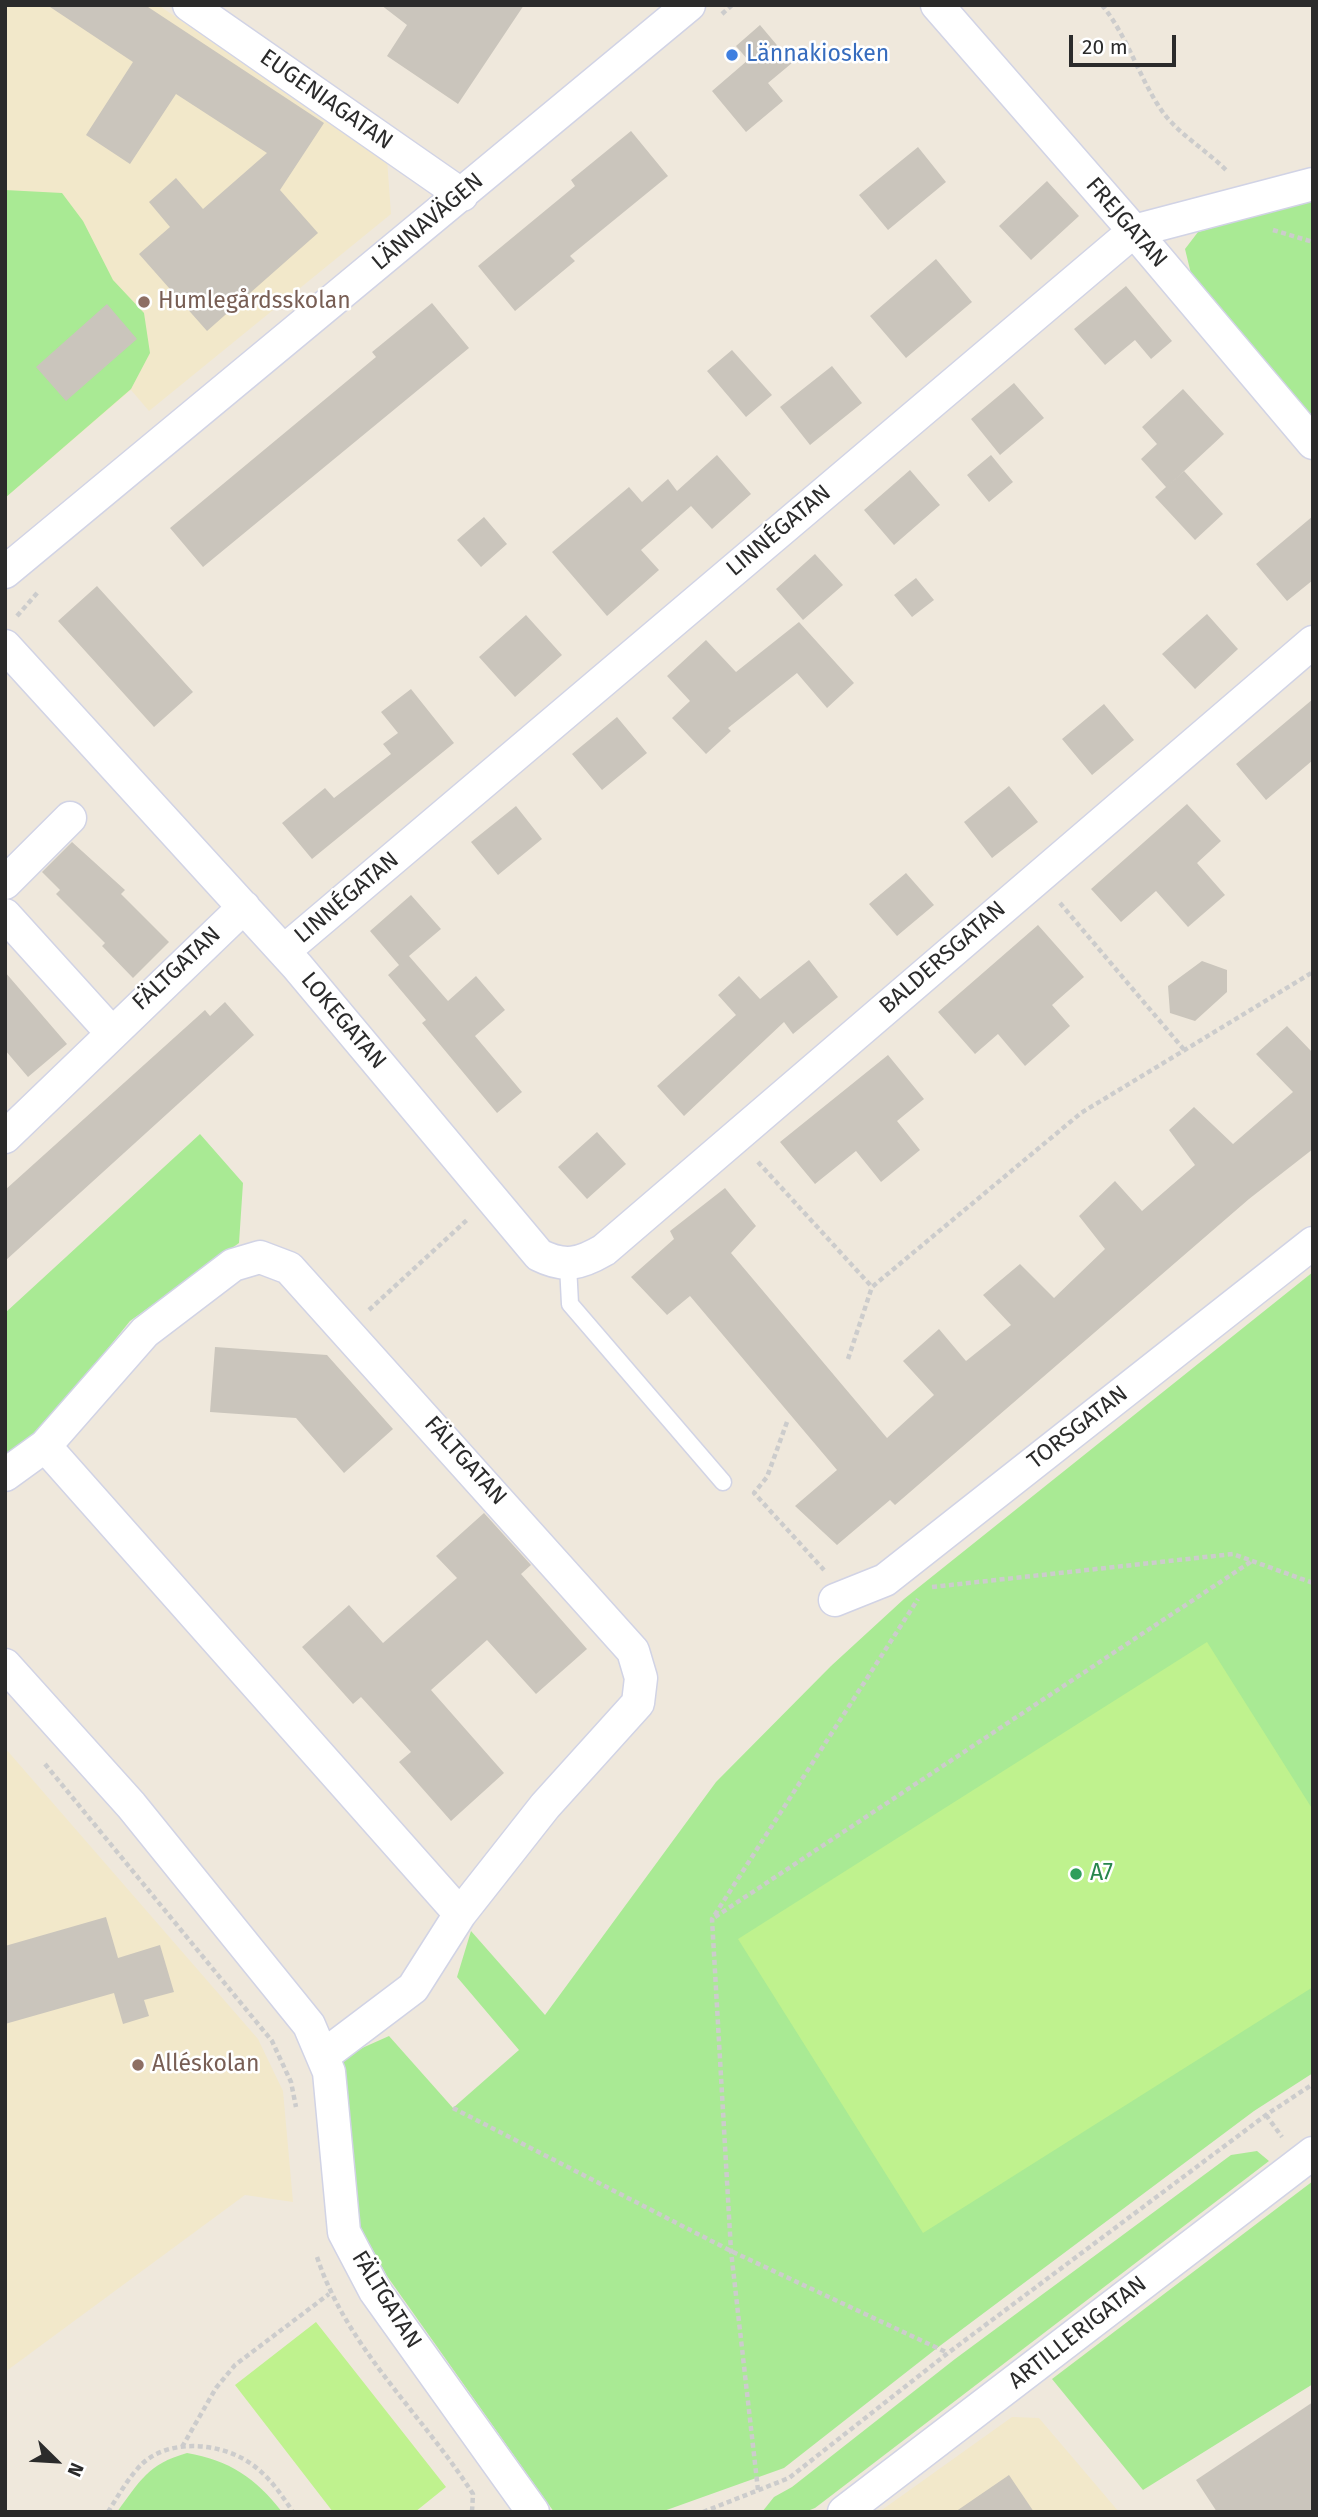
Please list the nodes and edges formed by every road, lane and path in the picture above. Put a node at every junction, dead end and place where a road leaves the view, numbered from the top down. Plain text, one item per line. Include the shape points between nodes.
1 (189, 5) edge
2 (689, 5) edge
3 (937, 5) edge
4 (1102, 5) edge
5 (1313, 184) edge
6 (462, 195) junction
7 (1240, 201) junction
8 (1134, 231) junction
9 (1313, 242) edge
10 (1313, 443) edge
11 (5, 572) edge
12 (1313, 642) edge
13 (5, 646) edge
14 (70, 818) dead end
15 (1037, 877) junction
16 (5, 883) edge
17 (244, 907) junction
18 (5, 915) edge
19 (284, 951) junction
20 (1313, 972) edge
21 (111, 1032) junction
22 (1186, 1052) junction
23 (5, 1137) edge
24 (736, 1138) junction
25 (491, 1198) junction
26 (1313, 1244) edge
27 (568, 1265) junction
28 (872, 1287) junction
29 (347, 1329) junction
30 (849, 1359) dead end
31 (787, 1422) dead end
32 (45, 1446) junction
33 (5, 1475) edge
34 (723, 1482) dead end
35 (1252, 1561) junction
36 (1313, 1583) edge
37 (844, 1596) joint
38 (5, 1665) edge
39 (39, 1757) dead end
40 (460, 1914) junction
41 (712, 1919) junction
42 (323, 2056) junction
43 (1313, 2084) edge
44 (453, 2108) dead end
45 (298, 2118) dead end
46 (1313, 2153) edge
47 (314, 2248) dead end
48 (731, 2251) junction
49 (329, 2294) junction
50 (948, 2353) junction
51 (182, 2447) junction
52 (758, 2490) junction
53 (108, 2512) edge
54 (293, 2512) edge
55 (472, 2512) edge
56 (533, 2512) edge
57 (703, 2512) edge
58 (844, 2512) edge

1 - 6 street, EUGENIAGATAN
2 - 6 street, LÄNNAVÄGEN
3 - 8 street, FREJGATAN
4 - 7 path via 1133,51 1158,105 1179,130 1228,172
5 - 7 street, LINNÉGATAN
6 - 11 street, LÄNNAVÄGEN
7 - 8 street, LINNÉGATAN
7 - 9 path via 1274,230
8 - 10 street, FREJGATAN
8 - 19 street, LINNÉGATAN
12 - 15 street, BALDERSGATAN
13 - 17 street, LOKEGATAN
14 - 16 street
15 - 22 path
15 - 24 street, BALDERSGATAN
17 - 19 street, LOKEGATAN
17 - 21 street, FÄLTGATAN
18 - 21 street
19 - 25 street, LOKEGATAN
20 - 22 path
21 - 23 street, FÄLTGATAN
22 - 28 path via 1081,1113
24 - 27 street, BALDERSGATAN via 604,1250
24 - 28 path
25 - 27 street, LOKEGATAN via 539,1255
25 - 29 path
26 - 37 street, TORSGATAN via 885,1580
27 - 34 lane via 570,1304
28 - 30 path
29 - 32 street, FÄLTGATAN via 289,1268 260,1257 233,1265 145,1332
29 - 40 street, FÄLTGATAN via 633,1651 641,1678 638,1703 545,1806
31 - 37 path via 767,1477 754,1493
32 - 33 street, FÄLTGATAN
32 - 40 street
35 - 36 path
35 - 41 path
35 - 41 path via 1233,1554 926,1588
38 - 42 street, FÄLTGATAN via 139,1815 309,2025
39 - 45 path via 272,2041 291,2082
40 - 42 street, FÄLTGATAN via 413,1988
41 - 48 path
42 - 56 street, FÄLTGATAN via 329,2072 344,2232 374,2291
43 - 50 path
44 - 48 path
46 - 58 street, ARTILLERIGATAN
47 - 49 path
48 - 50 path
48 - 52 path
49 - 51 path via 235,2365
49 - 55 path via 464,2480 473,2494
50 - 52 path via 789,2478
51 - 53 path via 172,2447 143,2462
51 - 54 path via 212,2447 249,2462 272,2481
52 - 57 path

